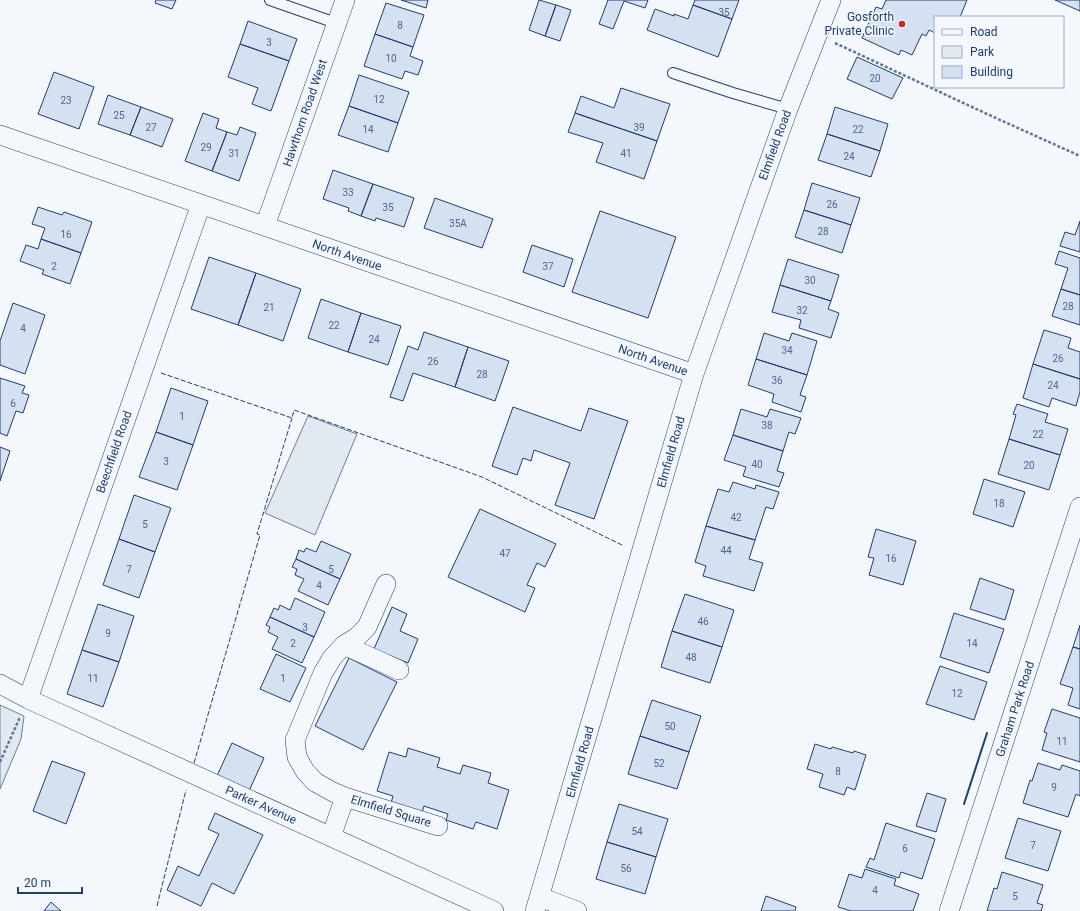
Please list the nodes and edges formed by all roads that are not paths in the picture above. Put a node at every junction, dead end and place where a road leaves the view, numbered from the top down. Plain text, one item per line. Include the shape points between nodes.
1 (270, 0) edge
2 (344, 0) edge
3 (831, 0) edge
4 (336, 23) junction
5 (673, 73) dead end
6 (788, 109) junction
7 (0, 135) edge
8 (200, 204) junction
9 (265, 226) junction
10 (694, 374) junction
11 (1080, 507) edge
12 (386, 584) dead end
13 (344, 645) junction
14 (399, 670) dead end
15 (0, 684) edge
16 (28, 699) junction
17 (345, 797) junction
18 (438, 826) dead end
19 (331, 837) junction
20 (538, 904) edge
21 (494, 911) edge
22 (578, 911) edge
23 (949, 911) edge

1 - 4 lane
2 - 4 street, Hawthorn Road West
3 - 6 street, Elmfield Road
4 - 9 street, Hawthorn Road West
5 - 6 lane
6 - 10 street, Elmfield Road
7 - 8 street, North Avenue
8 - 9 street, North Avenue
8 - 16 street, Beechfield Road
9 - 10 street, North Avenue
10 - 20 street, Elmfield Road
11 - 23 street, Graham Park Road
12 - 13 street, Elmfield Square via 367,627
13 - 14 street
13 - 17 street, Elmfield Square via 323,673 295,740 297,757 305,771 315,782
15 - 16 street, Parker Avenue
16 - 19 street, Parker Avenue
17 - 18 street, Elmfield Square
17 - 19 street, Elmfield Square
19 - 21 street, Parker Avenue
20 - 22 street

